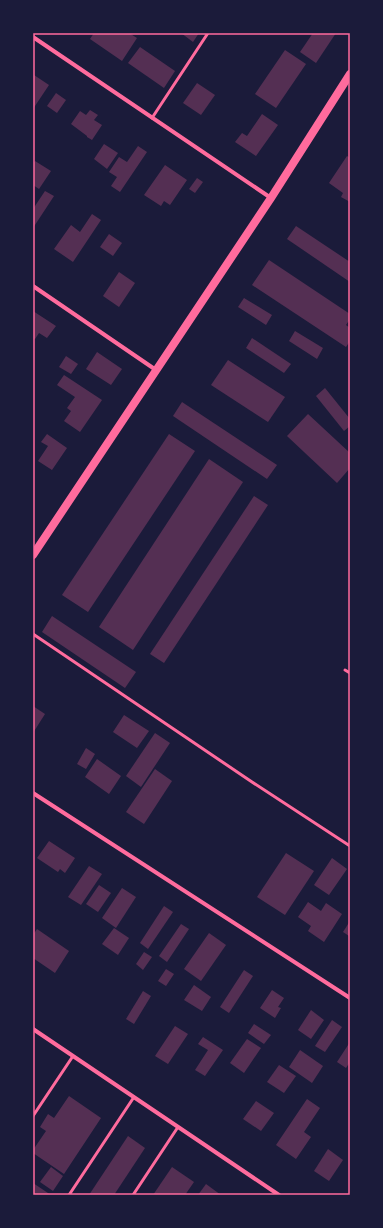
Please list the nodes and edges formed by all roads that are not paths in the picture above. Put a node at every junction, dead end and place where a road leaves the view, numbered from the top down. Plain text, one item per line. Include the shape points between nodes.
1 (208, 33) edge
2 (33, 37) edge
3 (350, 74) edge
4 (152, 118) junction
5 (270, 198) junction
6 (33, 286) edge
7 (156, 370) junction
8 (33, 555) edge
9 (33, 634) edge
10 (345, 670) dead end
11 (350, 673) edge
12 (33, 793) edge
13 (350, 846) edge
14 (350, 998) edge
15 (33, 1029) edge
16 (73, 1056) junction
17 (134, 1097) junction
18 (33, 1116) edge
19 (178, 1127) junction
20 (69, 1195) edge
21 (133, 1195) edge
22 (279, 1195) edge

1 - 4 lane
2 - 4 street
3 - 5 main road
4 - 5 street
5 - 7 main road
6 - 7 street
7 - 8 main road
9 - 13 lane
10 - 11 lane
12 - 14 street
15 - 16 street
16 - 17 street
16 - 18 lane
17 - 19 street
17 - 20 lane
19 - 21 lane
19 - 22 street

